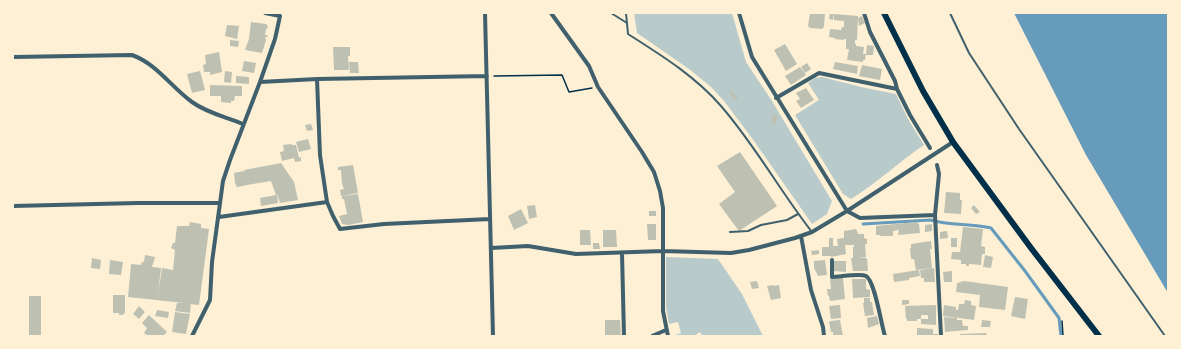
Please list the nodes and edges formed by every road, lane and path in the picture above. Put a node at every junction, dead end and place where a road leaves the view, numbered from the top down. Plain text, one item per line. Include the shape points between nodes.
1 (265, 13) edge
2 (485, 13) edge
3 (551, 13) edge
4 (611, 13) edge
5 (626, 13) edge
6 (739, 13) edge
7 (864, 13) edge
8 (884, 13) edge
9 (950, 13) edge
10 (280, 15) edge
11 (627, 23) junction
12 (13, 57) edge
13 (487, 76) junction
14 (317, 79) junction
15 (260, 82) junction
16 (598, 87) junction
17 (897, 89) junction
18 (776, 98) junction
19 (243, 124) junction
20 (953, 142) junction
21 (930, 148) dead end
22 (937, 165) dead end
23 (327, 202) junction
24 (220, 203) junction
25 (13, 206) edge
26 (847, 211) junction
27 (798, 214) junction
28 (935, 215) junction
29 (219, 217) junction
30 (490, 219) junction
31 (730, 232) dead end
32 (812, 232) junction
33 (801, 236) junction
34 (491, 248) junction
35 (663, 251) junction
36 (622, 253) junction
37 (832, 260) dead end
38 (1062, 321) dead end
39 (666, 330) junction
40 (192, 336) edge
41 (493, 336) edge
42 (624, 336) edge
43 (652, 336) edge
44 (668, 336) edge
45 (824, 336) edge
46 (885, 336) edge
47 (941, 336) edge
48 (1063, 336) edge
49 (1099, 336) edge
50 (1165, 336) edge

1 - 10 street
2 - 13 street
3 - 16 street via 589,66
4 - 11 lane
5 - 11 lane
6 - 18 street via 752,56
7 - 17 street via 870,32
8 - 20 main road via 923,91
9 - 50 lane via 968,53
10 - 15 street via 275,39
11 - 27 lane via 628,34 686,73 721,106
12 - 19 street via 132,55 143,59 159,71 204,111
13 - 14 street
13 - 16 path via 562,75 569,92
13 - 30 street
14 - 15 street
14 - 23 street via 320,155
15 - 19 street
16 - 35 street via 654,172 663,208
17 - 18 street via 819,72
17 - 21 street
18 - 26 street
19 - 24 street via 223,181
20 - 26 street
20 - 49 main road
22 - 28 street via 939,174
23 - 29 street
23 - 30 street via 340,229 384,224
24 - 25 street
24 - 29 street
26 - 28 street via 860,218
26 - 32 street
27 - 31 lane via 787,220 761,225 748,231
27 - 32 lane
28 - 47 street
29 - 40 street via 212,262 210,300
30 - 34 street
32 - 33 street
33 - 35 street via 731,253
33 - 45 street via 811,290
34 - 36 street via 528,246 576,254
34 - 41 street
35 - 36 street
35 - 39 street via 663,311
36 - 42 street
37 - 46 street via 832,277 860,275 869,278 874,288
38 - 48 path
39 - 43 street
39 - 44 street

